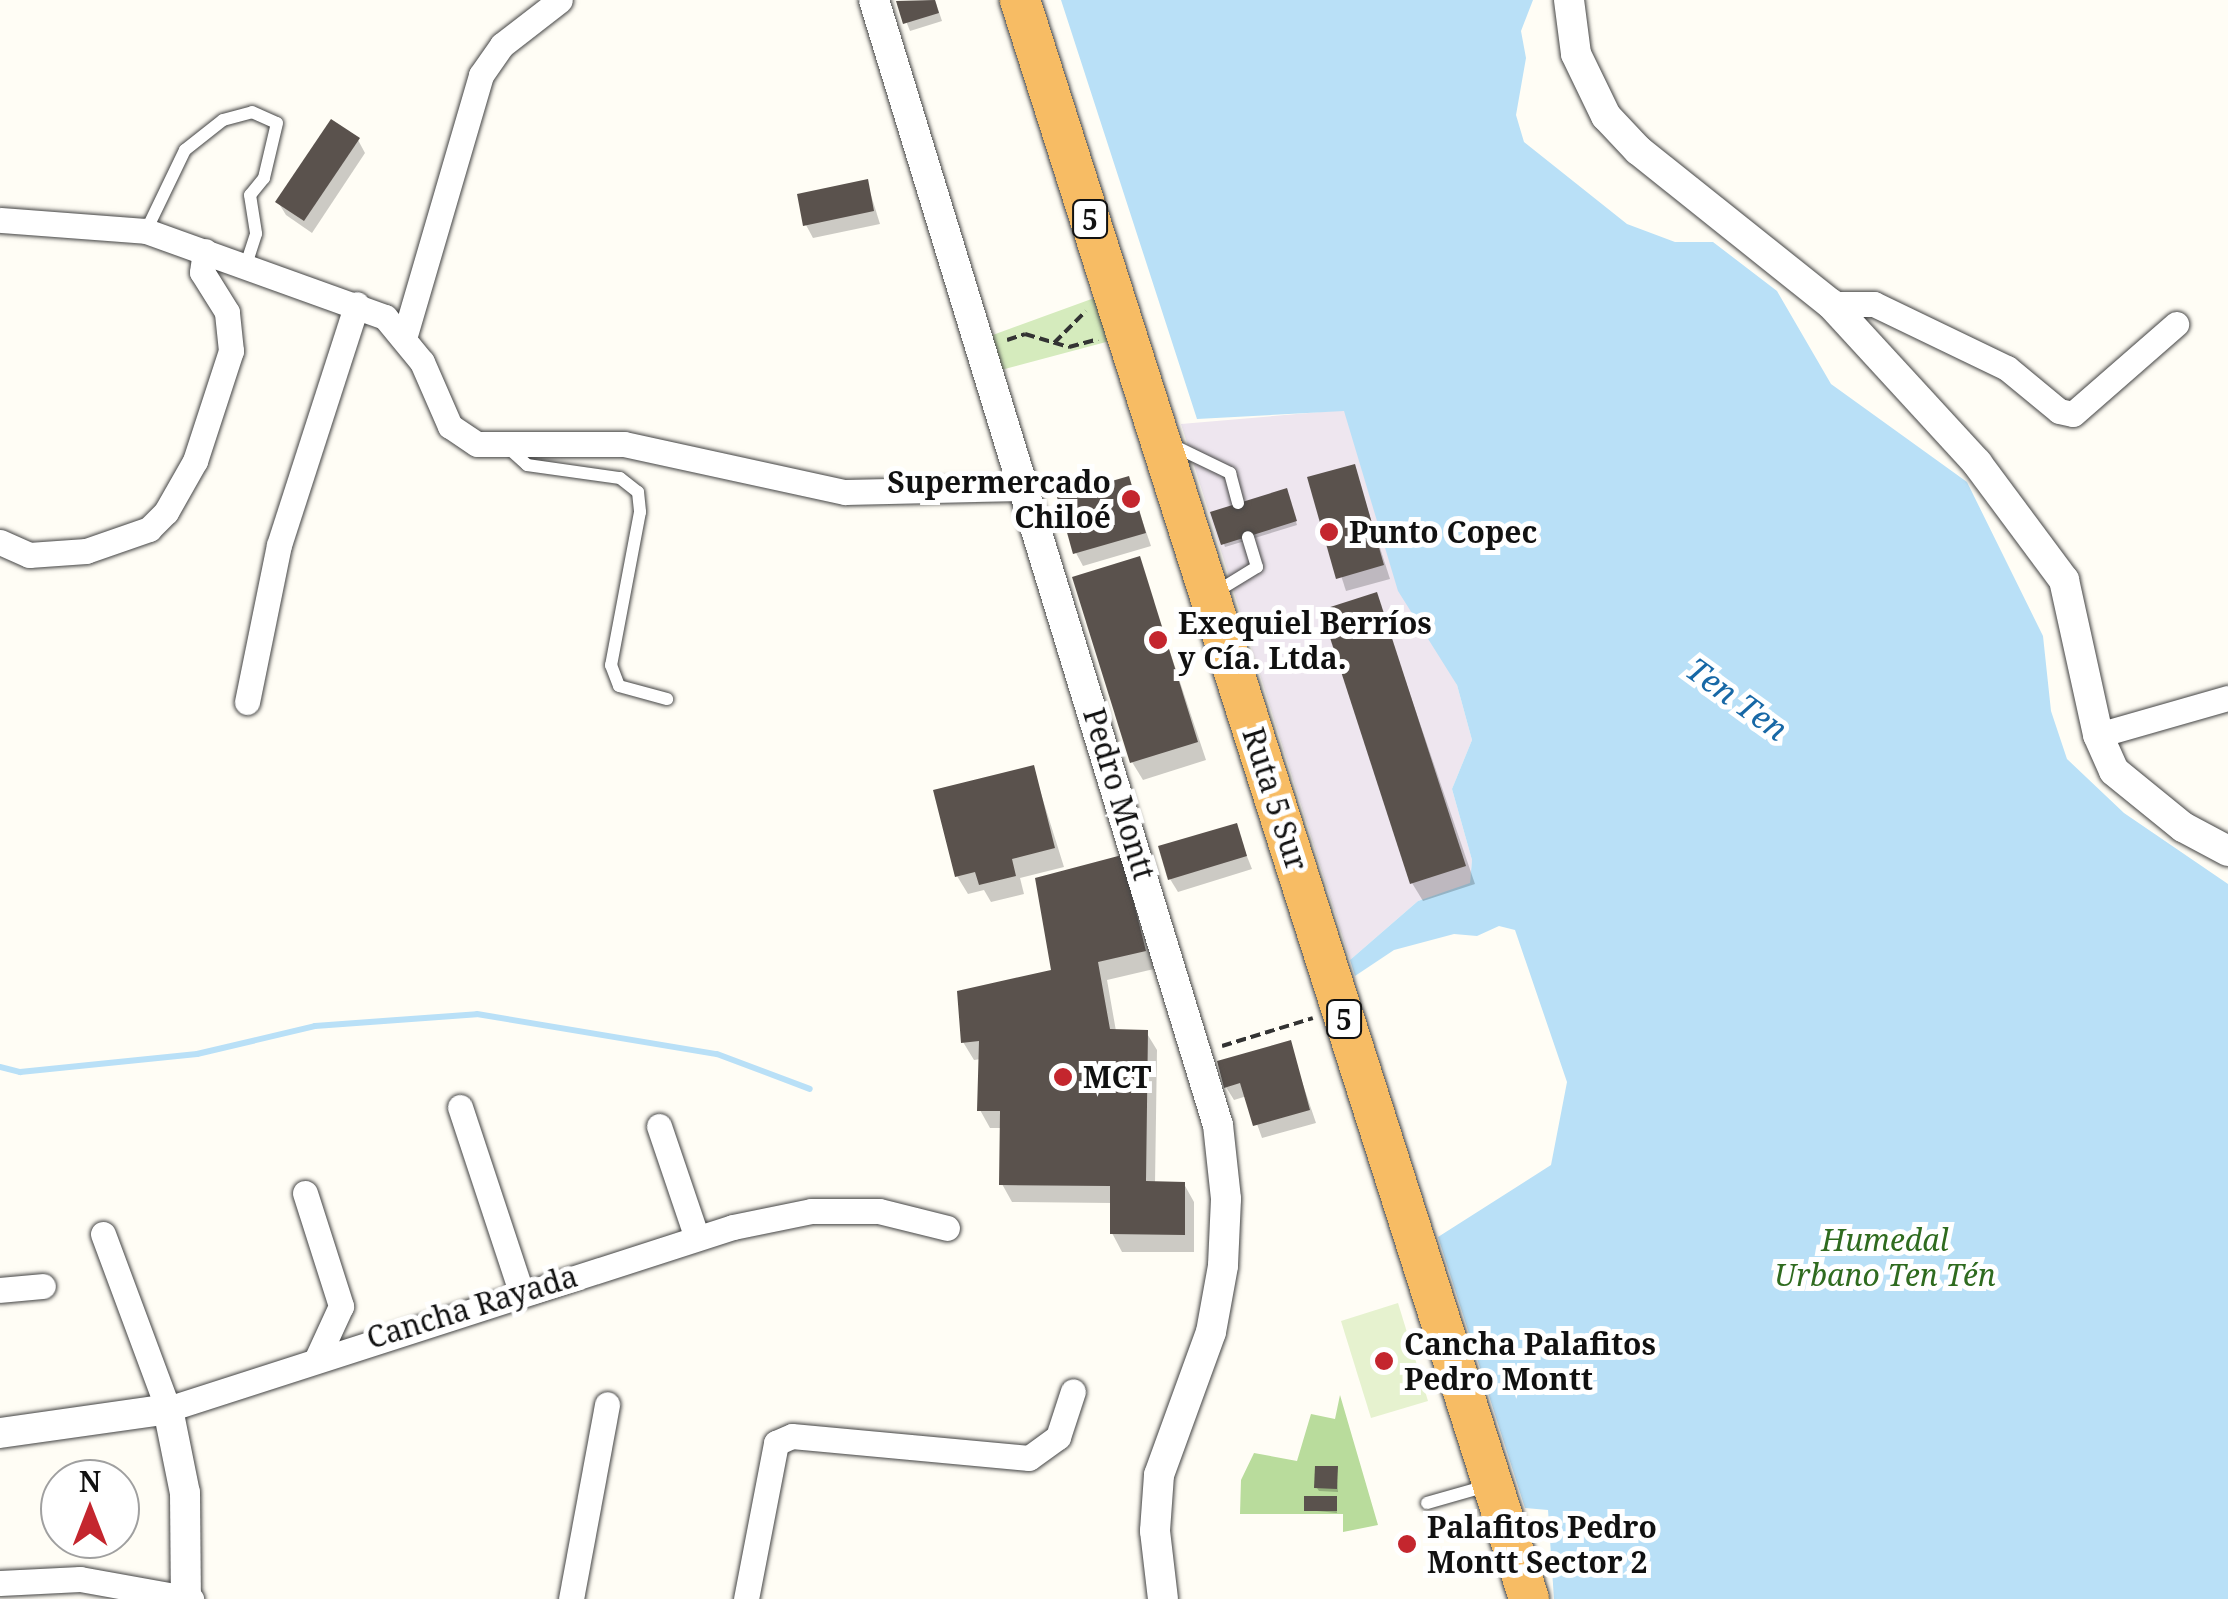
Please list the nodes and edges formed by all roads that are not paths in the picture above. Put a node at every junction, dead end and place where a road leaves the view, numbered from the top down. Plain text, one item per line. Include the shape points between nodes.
1 (560, 0) edge
2 (874, 0) edge
3 (1020, 0) edge
4 (1569, 0) edge
5 (0, 220) edge
6 (146, 231) junction
7 (204, 252) junction
8 (246, 265) junction
9 (356, 304) junction
10 (1831, 304) junction
11 (2176, 324) dead end
12 (405, 335) junction
13 (1160, 439) junction
14 (505, 445) junction
15 (1023, 488) junction
16 (1238, 503) dead end
17 (1248, 537) dead end
18 (0, 542) edge
19 (1210, 596) junction
20 (2228, 698) edge
21 (667, 700) dead end
22 (246, 702) dead end
23 (2098, 735) junction
24 (2228, 851) edge
25 (460, 1108) dead end
26 (659, 1126) dead end
27 (305, 1193) dead end
28 (947, 1228) dead end
29 (103, 1234) dead end
30 (697, 1238) junction
31 (44, 1286) dead end
32 (0, 1290) edge
33 (522, 1292) junction
34 (318, 1356) junction
35 (1073, 1391) dead end
36 (608, 1404) dead end
37 (168, 1409) junction
38 (0, 1433) edge
39 (1492, 1484) junction
40 (1427, 1503) dead end
41 (0, 1583) edge
42 (187, 1599) edge
43 (571, 1599) edge
44 (746, 1599) edge
45 (1164, 1599) edge
46 (1528, 1599) edge

1 - 12 street via 502,45 481,75
2 - 15 street, Pedro Montt
3 - 13 highway, Ruta 5 Sur / 5
4 - 10 street via 1583,76 1621,134
5 - 6 street
6 - 7 street
6 - 8 lane via 186,150 223,120 252,112 277,123 264,178 250,195 256,234
7 - 8 street
7 - 18 street via 202,272 227,312 232,342 194,461 166,512 149,528 86,551 29,555
8 - 9 street
9 - 12 street
9 - 22 street via 279,545
10 - 11 street via 1874,304 2007,368 2059,412 2073,414
10 - 23 street via 1977,462 2064,580
12 - 14 street via 450,426 477,444
13 - 16 lane via 1230,473
13 - 19 highway, Ruta 5 Sur / 5
14 - 15 street via 624,444 845,492
14 - 21 lane via 527,465 620,478 638,492 640,512 611,665 619,686
15 - 45 street, Pedro Montt via 1218,1125 1226,1232 1212,1332 1159,1475 1155,1531
17 - 19 lane via 1256,567
19 - 39 highway, Ruta 5 Sur / 5
20 - 23 street
23 - 24 street via 2114,771 2143,798
25 - 33 street
26 - 30 street
27 - 34 street via 342,1306
28 - 30 street, Cancha Rayada via 879,1211 811,1211
29 - 37 street
30 - 33 street, Cancha Rayada
31 - 32 street
33 - 34 street, Cancha Rayada
34 - 37 street, Cancha Rayada
35 - 44 street via 1058,1437 1029,1458 792,1436 776,1443
36 - 43 street
37 - 38 street, Cancha Rayada
37 - 42 street via 185,1493
39 - 40 lane
39 - 46 highway, Ruta 5 Sur / 5
41 - 42 street via 80,1579

